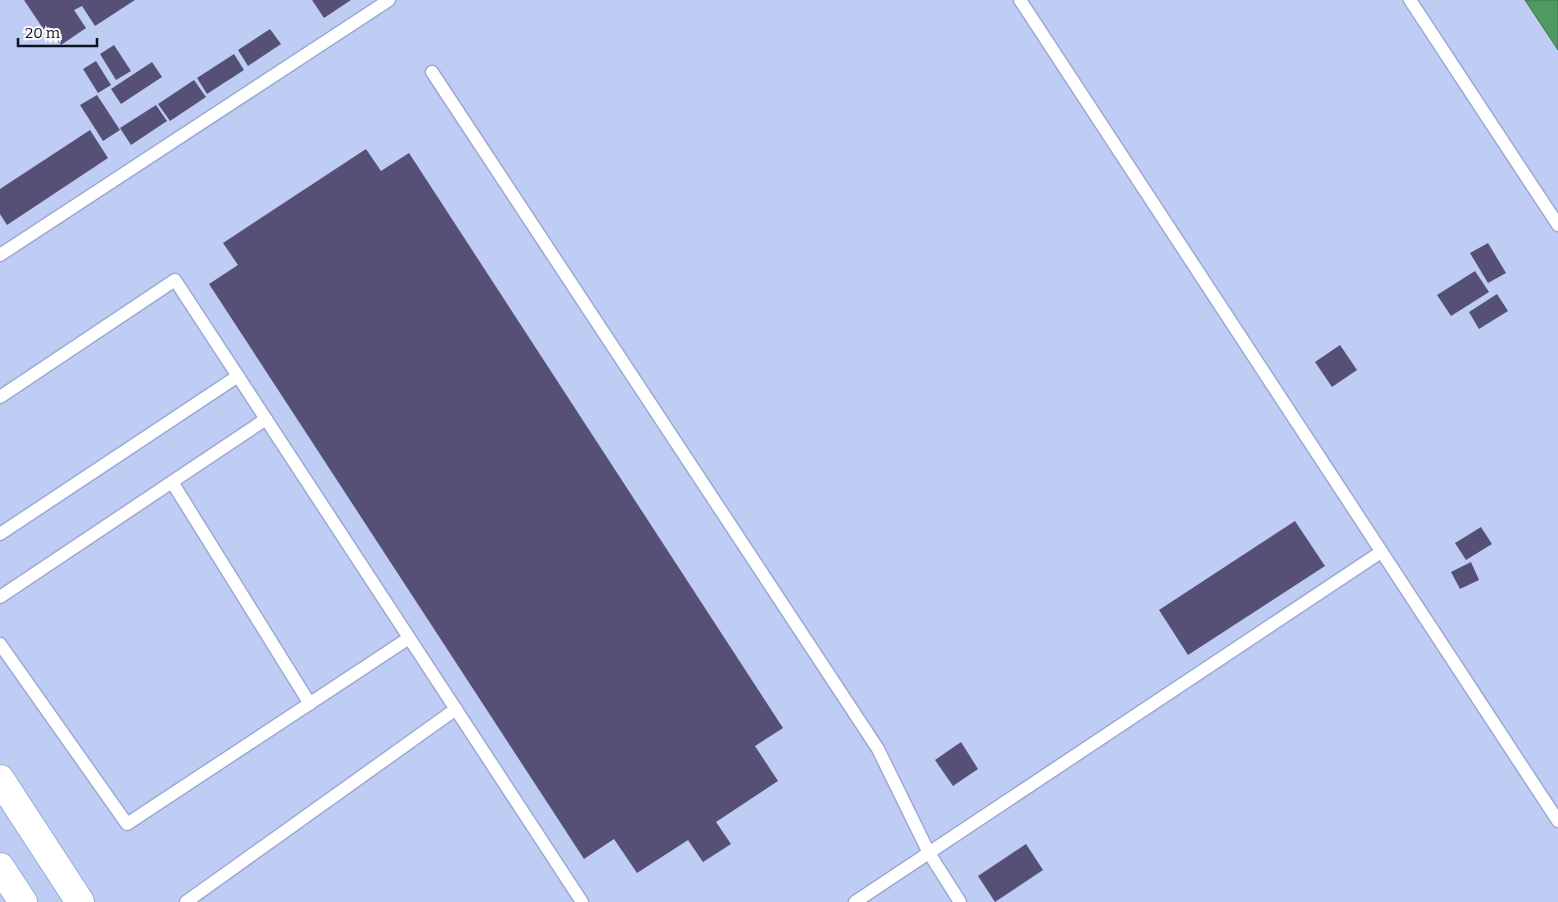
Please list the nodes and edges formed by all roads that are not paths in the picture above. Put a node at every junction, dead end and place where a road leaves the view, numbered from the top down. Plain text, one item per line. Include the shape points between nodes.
1 (1020, 0) edge
2 (1410, 0) edge
3 (386, 1) edge
4 (432, 72) dead end
5 (1558, 226) edge
6 (0, 255) edge
7 (238, 376) junction
8 (0, 397) edge
9 (266, 419) junction
10 (172, 482) junction
11 (0, 534) edge
12 (1381, 552) junction
13 (0, 598) edge
14 (409, 638) junction
15 (0, 644) edge
16 (310, 704) junction
17 (456, 709) junction
18 (0, 779) edge
19 (1558, 821) edge
20 (929, 853) junction
21 (0, 867) edge
22 (23, 902) edge
23 (80, 902) edge
24 (186, 902) edge
25 (582, 902) edge
26 (855, 902) edge
27 (960, 902) edge

1 - 12 lane
2 - 5 lane
3 - 6 lane
4 - 20 lane via 878,749
7 - 8 lane via 175,280
7 - 9 lane
7 - 11 lane
9 - 10 lane
9 - 14 lane
10 - 13 lane
10 - 16 lane
12 - 19 lane
12 - 20 lane
14 - 16 lane
14 - 17 lane
15 - 16 lane via 127,824
17 - 24 lane
17 - 25 lane
18 - 23 street
20 - 26 lane
20 - 27 lane
21 - 22 street

